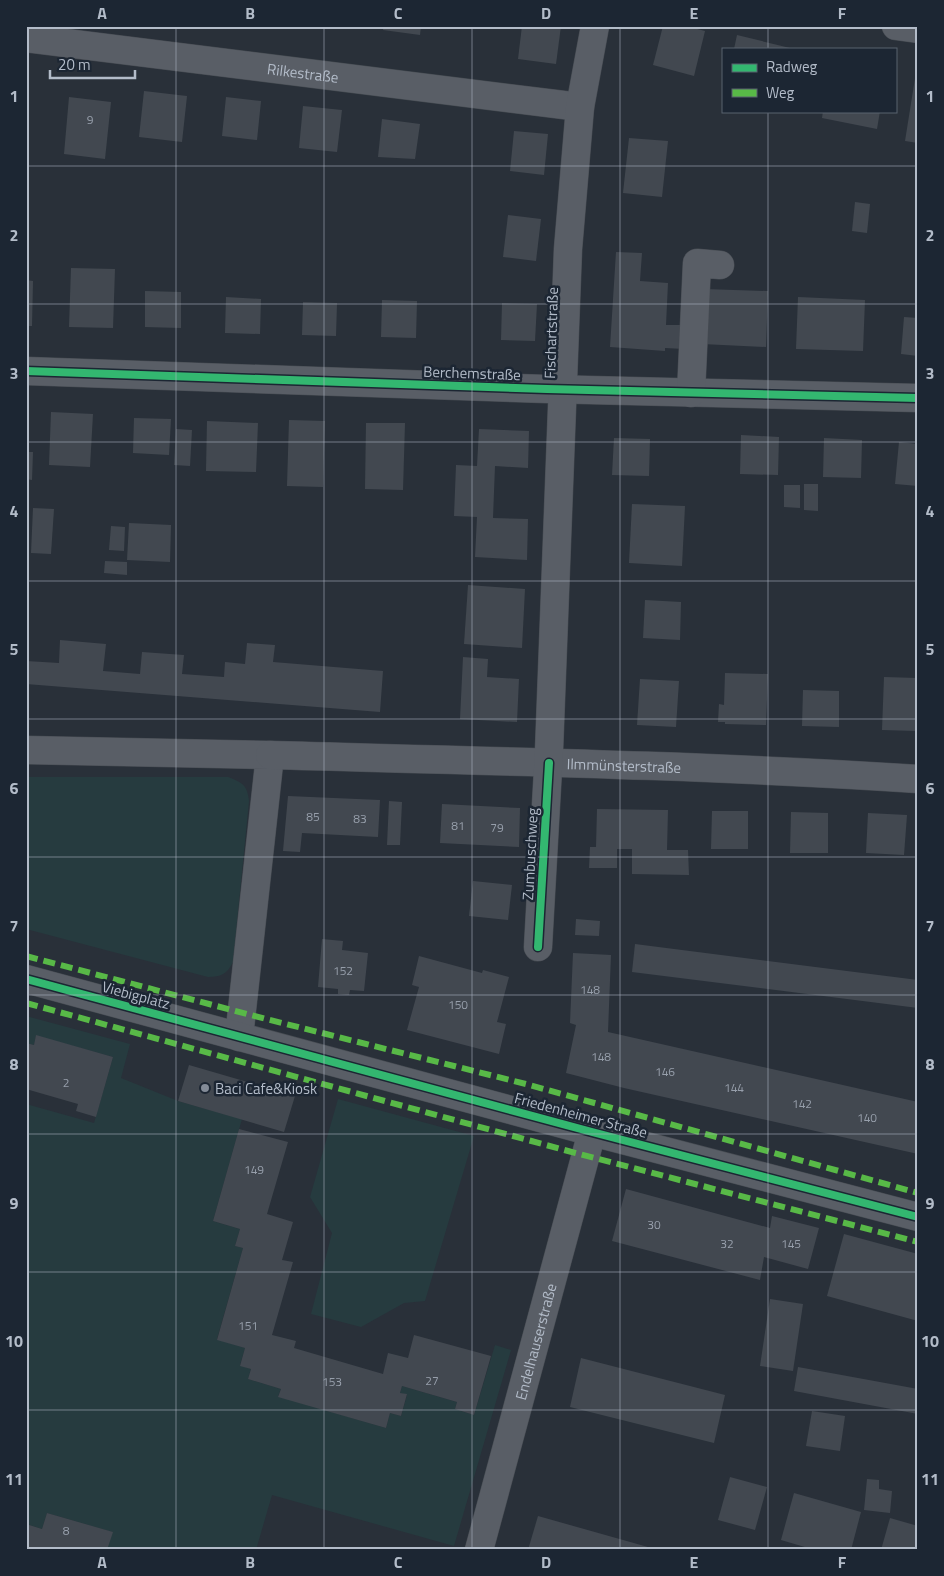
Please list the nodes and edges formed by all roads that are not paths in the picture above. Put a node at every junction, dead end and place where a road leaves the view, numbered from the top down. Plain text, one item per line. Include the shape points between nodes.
1 (595, 26) edge
2 (896, 26) edge
3 (918, 29) edge
4 (26, 38) edge
5 (580, 107) junction
6 (720, 265) dead end
7 (26, 371) edge
8 (562, 390) junction
9 (691, 393) junction
10 (918, 398) edge
11 (26, 750) edge
12 (270, 755) junction
13 (549, 763) junction
14 (918, 779) edge
15 (538, 947) dead end
16 (26, 979) edge
17 (239, 1037) junction
18 (592, 1132) junction
19 (918, 1217) edge
20 (479, 1550) edge

1 - 5 street, Fischartstraße
2 - 3 street
4 - 5 street, Rilkestraße
5 - 8 street, Fischartstraße via 568,249
6 - 9 street via 697,263
7 - 8 street, Berchemstraße
8 - 9 street, Berchemstraße
8 - 13 street, Fischartstraße
9 - 10 street, Berchemstraße
11 - 12 street
12 - 13 street, Ilmmünsterstraße
12 - 17 street
13 - 14 street, Ilmmünsterstraße
13 - 15 street, Zumbuschweg
16 - 17 street, Viebigplatz
17 - 18 street, Friedenheimer Straße
18 - 19 street, Friedenheimer Straße
18 - 20 street, Endelhauserstraße

